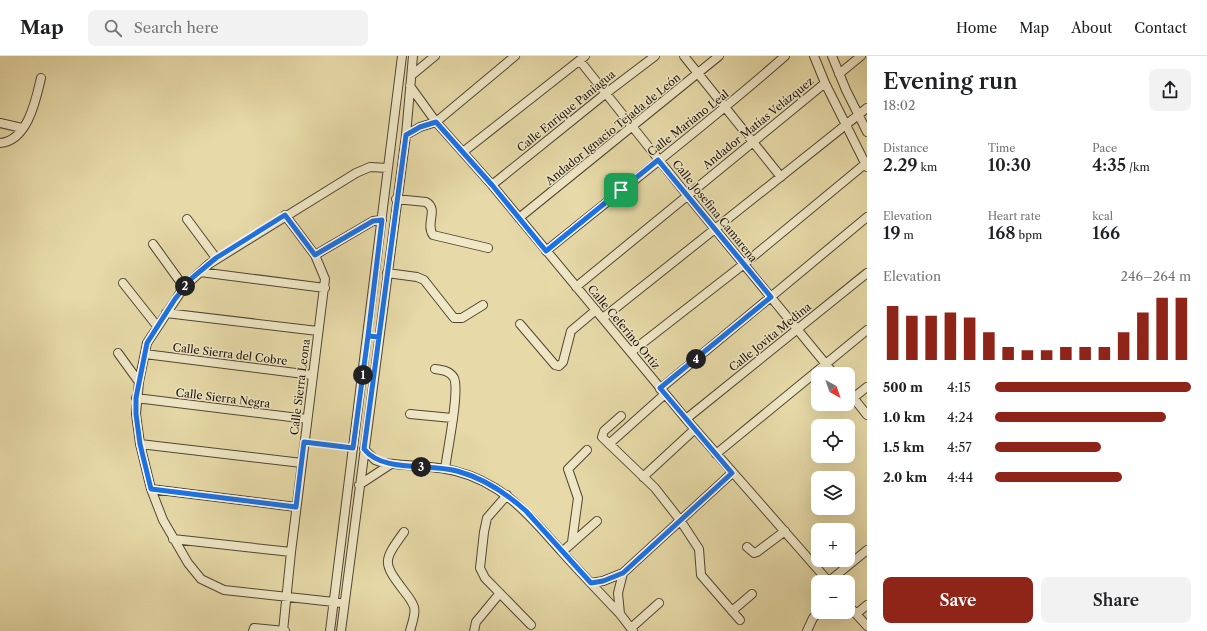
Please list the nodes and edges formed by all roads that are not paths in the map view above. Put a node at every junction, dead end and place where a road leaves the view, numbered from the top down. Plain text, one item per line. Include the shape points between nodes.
1 (402, 56) edge
2 (413, 56) edge
3 (435, 56) edge
4 (514, 56) edge
5 (655, 56) edge
6 (684, 56) edge
7 (719, 56) edge
8 (785, 56) edge
9 (814, 56) edge
10 (832, 56) edge
11 (861, 56) edge
12 (583, 58) edge
13 (699, 74) junction
14 (839, 74) junction
15 (412, 75) junction
16 (41, 78) dead end
17 (825, 84) junction
18 (410, 86) junction
19 (605, 94) junction
20 (867, 108) edge
21 (725, 109) junction
22 (858, 115) junction
23 (436, 122) junction
24 (0, 124) edge
25 (845, 126) junction
26 (22, 128) junction
27 (633, 128) junction
28 (867, 132) edge
29 (406, 135) junction
30 (752, 142) junction
31 (0, 144) edge
32 (463, 152) junction
33 (658, 160) junction
34 (866, 166) edge
35 (388, 168) junction
36 (781, 177) junction
37 (492, 185) junction
38 (686, 195) junction
39 (396, 199) junction
40 (285, 215) junction
41 (867, 217) edge
42 (519, 218) junction
43 (187, 219) dead end
44 (382, 220) junction
45 (715, 230) junction
46 (153, 244) dead end
47 (488, 248) dead end
48 (546, 251) junction
49 (315, 255) junction
50 (216, 258) junction
51 (744, 264) junction
52 (200, 272) junction
53 (387, 273) junction
54 (867, 273) edge
55 (124, 283) dead end
56 (576, 287) junction
57 (184, 288) junction
58 (325, 288) junction
59 (771, 297) junction
60 (483, 305) dead end
61 (596, 310) junction
62 (166, 313) junction
63 (603, 318) junction
64 (520, 324) dead end
65 (157, 326) junction
66 (798, 329) junction
67 (867, 330) edge
68 (318, 331) junction
69 (368, 336) junction
70 (379, 337) junction
71 (118, 352) dead end
72 (631, 352) junction
73 (145, 354) junction
74 (826, 364) junction
75 (828, 367) edge
76 (435, 369) dead end
77 (312, 375) junction
78 (139, 382) junction
79 (867, 387) edge
80 (663, 391) junction
81 (855, 393) edge
82 (136, 398) junction
83 (855, 400) edge
84 (410, 414) dead end
85 (867, 415) edge
86 (621, 416) dead end
87 (452, 418) junction
88 (307, 419) junction
89 (686, 419) junction
90 (695, 429) junction
91 (140, 444) junction
92 (609, 444) junction
93 (364, 449) junction
94 (587, 450) dead end
95 (716, 454) junction
96 (302, 463) junction
97 (391, 464) junction
98 (444, 469) junction
99 (732, 473) junction
100 (643, 477) junction
101 (359, 485) junction
102 (151, 489) junction
103 (507, 495) junction
104 (296, 507) junction
105 (680, 520) junction
106 (597, 521) dead end
107 (785, 531) junction
108 (404, 532) dead end
109 (173, 538) junction
110 (572, 542) junction
111 (747, 547) dead end
112 (867, 550) edge
113 (291, 552) junction
114 (562, 552) junction
115 (623, 573) junction
116 (822, 575) edge
117 (837, 575) edge
118 (591, 583) junction
119 (500, 593) junction
120 (752, 594) dead end
121 (286, 597) junction
122 (334, 602) junction
123 (343, 603) junction
124 (659, 603) dead end
125 (867, 605) edge
126 (732, 611) junction
127 (620, 614) junction
128 (856, 614) joint
129 (813, 619) edge
130 (740, 620) dead end
131 (531, 625) dead end
132 (867, 626) edge
133 (254, 629) edge
134 (632, 630) edge
135 (284, 631) edge
136 (330, 631) edge
137 (340, 631) edge
138 (410, 631) edge
139 (474, 631) edge
140 (807, 631) edge

1 - 35 street
2 - 15 street
3 - 15 street
4 - 23 street
5 - 19 street, Calle Enrique Paniagua
6 - 13 street
7 - 13 street, Andador Ignacio Tejada de León
8 - 21 street, Calle Mariano Leal
9 - 17 street
10 - 14 street
11 - 14 street
12 - 19 street, Calle Josefina Camarena
12 - 32 street
13 - 21 street
13 - 27 street, Andador Ignacio Tejada de León
14 - 22 street
15 - 18 street
16 - 26 street via 32,112
17 - 25 street
17 - 30 street, Andador Matías Velázquez
18 - 23 street, Calle Ceferino Ortiz
18 - 29 street
19 - 27 street, Calle Josefina Camarena
19 - 37 street, Calle Enrique Paniagua
20 - 22 street
21 - 30 street
21 - 33 street, Calle Mariano Leal
22 - 25 street
22 - 28 street
23 - 29 street
23 - 32 street, Calle Ceferino Ortiz
24 - 26 street
25 - 34 street
25 - 36 street
26 - 31 street via 9,141
27 - 33 street, Calle Josefina Camarena
27 - 42 street, Andador Ignacio Tejada de León
29 - 39 street
30 - 36 street
30 - 38 street, Andador Matías Velázquez
32 - 37 street, Calle Ceferino Ortiz
33 - 38 street, Calle Josefina Camarena
33 - 48 street, Calle Mariano Leal
34 - 51 street
35 - 40 street via 364,169
35 - 44 street
36 - 45 street
37 - 42 street, Calle Ceferino Ortiz
38 - 45 street, Calle Josefina Camarena
38 - 56 street, Andador Matías Velázquez
39 - 47 street via 429,204 432,211 430,228 433,235
39 - 53 street
40 - 49 street, Calle Sierra Leona
40 - 50 street
41 - 59 street
42 - 48 street, Calle Ceferino Ortiz
43 - 50 street
44 - 49 street via 373,221
44 - 69 street
45 - 51 street, Calle Josefina Camarena
45 - 63 street
46 - 57 street
48 - 56 street, Calle Ceferino Ortiz
49 - 58 street, Calle Sierra Leona via 324,275
50 - 52 street
51 - 59 street, Calle Josefina Camarena
51 - 72 street
52 - 57 street
52 - 58 street
53 - 60 street via 424,280 454,318 462,318
53 - 70 street
54 - 66 street, Calle Jovita Medina
55 - 65 street
56 - 61 street, Calle Ceferino Ortiz
57 - 62 street
58 - 68 street, Calle Sierra Leona
59 - 66 street, Calle Josefina Camarena
59 - 80 street
61 - 63 street, Calle Ceferino Ortiz
61 - 64 street via 571,331 563,362 559,366 555,365
62 - 65 street
62 - 68 street
63 - 72 street, Calle Ceferino Ortiz
65 - 73 street via 147,343
66 - 74 street, Calle Josefina Camarena
66 - 89 street, Calle Jovita Medina
67 - 74 street
68 - 77 street, Calle Sierra Leona
69 - 70 street
69 - 122 street
70 - 93 street
71 - 78 street
72 - 80 street, Calle Ceferino Ortiz
73 - 77 street, Calle Sierra del Cobre
73 - 78 street
74 - 75 street, Calle Josefina Camarena
74 - 95 street
76 - 87 street via 447,371 455,382
77 - 88 street, Calle Sierra Leona
78 - 82 street
79 - 81 street
80 - 89 street, Calle Ceferino Ortiz
80 - 92 street
82 - 88 street, Calle Sierra Negra
82 - 91 street
83 - 85 street
84 - 87 street
86 - 92 street via 604,431 602,437
87 - 98 street
88 - 96 street, Calle Sierra Leona
89 - 90 street, Calle Ceferino Ortiz
90 - 95 street, Calle Ceferino Ortiz
90 - 100 street
91 - 96 street
91 - 102 street
92 - 100 street
93 - 97 street via 375,460
93 - 101 street
94 - 110 street via 568,469 578,498
95 - 99 street, Calle Ceferino Ortiz
96 - 104 street, Calle Sierra Leona
97 - 98 street
97 - 101 street
98 - 103 street via 474,477
99 - 105 street
99 - 107 street, Calle Ceferino Ortiz
100 - 105 street
101 - 123 street
102 - 104 street
102 - 109 street
103 - 114 street via 526,511
103 - 119 street via 487,518 480,562 485,578
104 - 113 street, Calle Sierra Leona
105 - 115 street
105 - 126 street via 699,549 702,576
106 - 110 street
107 - 111 street via 757,552 754,553
107 - 116 street, Calle Ceferino Ortiz
108 - 138 street via 387,560 390,572 410,598 414,608
109 - 113 street
109 - 121 street via 195,573 208,583 224,590
110 - 114 street
112 - 117 street
113 - 121 street, Calle Sierra Leona
114 - 118 street
115 - 118 street
115 - 127 street via 618,594
118 - 127 street
119 - 131 street
119 - 139 street via 476,622
120 - 126 street
121 - 122 street
121 - 135 street, Calle Sierra Leona
122 - 123 street
122 - 136 street
123 - 137 street
124 - 134 street
125 - 128 street
126 - 130 street
127 - 134 street
128 - 132 street
129 - 140 street
133 - 135 street

